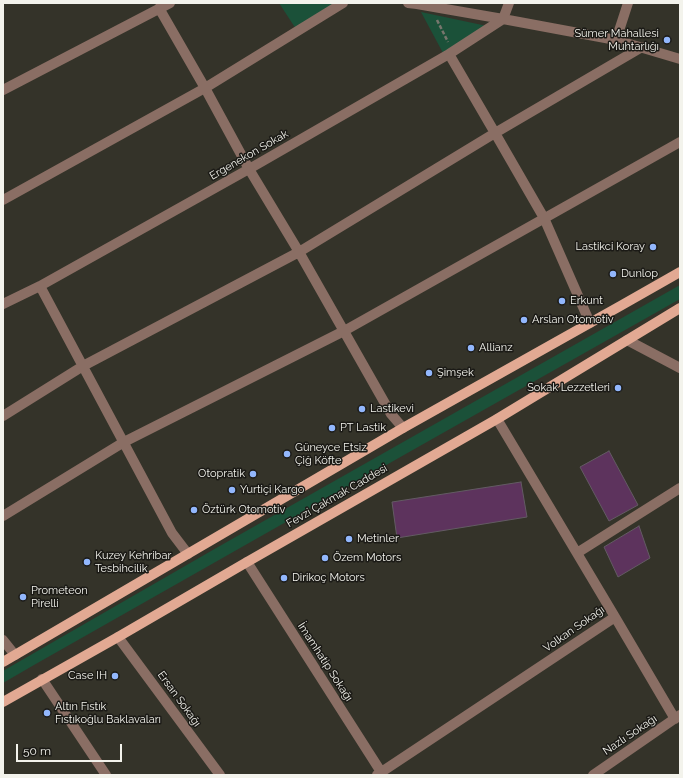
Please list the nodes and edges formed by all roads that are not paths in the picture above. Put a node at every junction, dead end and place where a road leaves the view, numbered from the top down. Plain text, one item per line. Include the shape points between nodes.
1 (170, 3) edge
2 (342, 3) edge
3 (414, 3) edge
4 (509, 3) edge
5 (628, 3) edge
6 (159, 8) junction
7 (503, 19) junction
8 (616, 40) junction
9 (642, 47) junction
10 (451, 53) junction
11 (680, 59) edge
12 (205, 88) junction
13 (3, 90) edge
14 (495, 133) junction
15 (680, 142) edge
16 (249, 169) junction
17 (3, 200) edge
18 (544, 218) junction
19 (299, 252) junction
20 (680, 272) edge
21 (40, 286) junction
22 (3, 304) edge
23 (680, 308) edge
24 (590, 323) junction
25 (344, 331) junction
26 (627, 340) junction
27 (83, 366) junction
28 (680, 368) edge
29 (3, 416) edge
30 (497, 419) junction
31 (403, 428) junction
32 (124, 442) junction
33 (680, 488) edge
34 (3, 516) edge
35 (577, 553) junction
36 (188, 554) junction
37 (247, 562) junction
38 (614, 617) junction
39 (118, 637) junction
40 (3, 640) edge
41 (15, 655) junction
42 (3, 662) edge
43 (42, 679) junction
44 (3, 702) edge
45 (678, 717) edge
46 (381, 774) edge
47 (106, 775) edge
48 (220, 775) edge
49 (593, 775) edge

1 - 6 street
2 - 12 street
3 - 7 street
4 - 7 street
5 - 8 street
6 - 12 street
6 - 13 street
7 - 8 street
7 - 10 street, Ergenekon Sokak
8 - 9 street
9 - 11 street
9 - 14 street
10 - 14 street
10 - 16 street, Ergenekon Sokak
12 - 16 street
12 - 17 street
14 - 18 street
14 - 19 street
15 - 18 street
16 - 19 street
16 - 21 street, Ergenekon Sokak
18 - 24 street
18 - 25 street
19 - 25 street
19 - 27 street
20 - 24 main road
21 - 22 street, Ergenekon Sokak
21 - 27 street
23 - 26 main road, Fevzi Çakmak Caddesi
24 - 31 main road
25 - 31 street via 391,414
25 - 32 street
26 - 28 street
26 - 30 main road, Fevzi Çakmak Caddesi
27 - 29 street
27 - 32 street
30 - 35 street, Volkan Sokağı
30 - 37 main road, Fevzi Çakmak Caddesi
31 - 36 main road
32 - 34 street
32 - 36 street via 172,533
33 - 35 street
35 - 38 street, Volkan Sokağı
36 - 41 main road
37 - 39 main road, Fevzi Çakmak Caddesi
37 - 46 street, İmamhatip Sokağı
38 - 45 street
38 - 46 street, Volkan Sokağı
39 - 43 main road, Fevzi Çakmak Caddesi
39 - 48 street, Ersan Sokağı
40 - 41 street
41 - 42 main road
43 - 44 main road, Fevzi Çakmak Caddesi
43 - 47 street
45 - 49 street, Nazlı Sokağı

